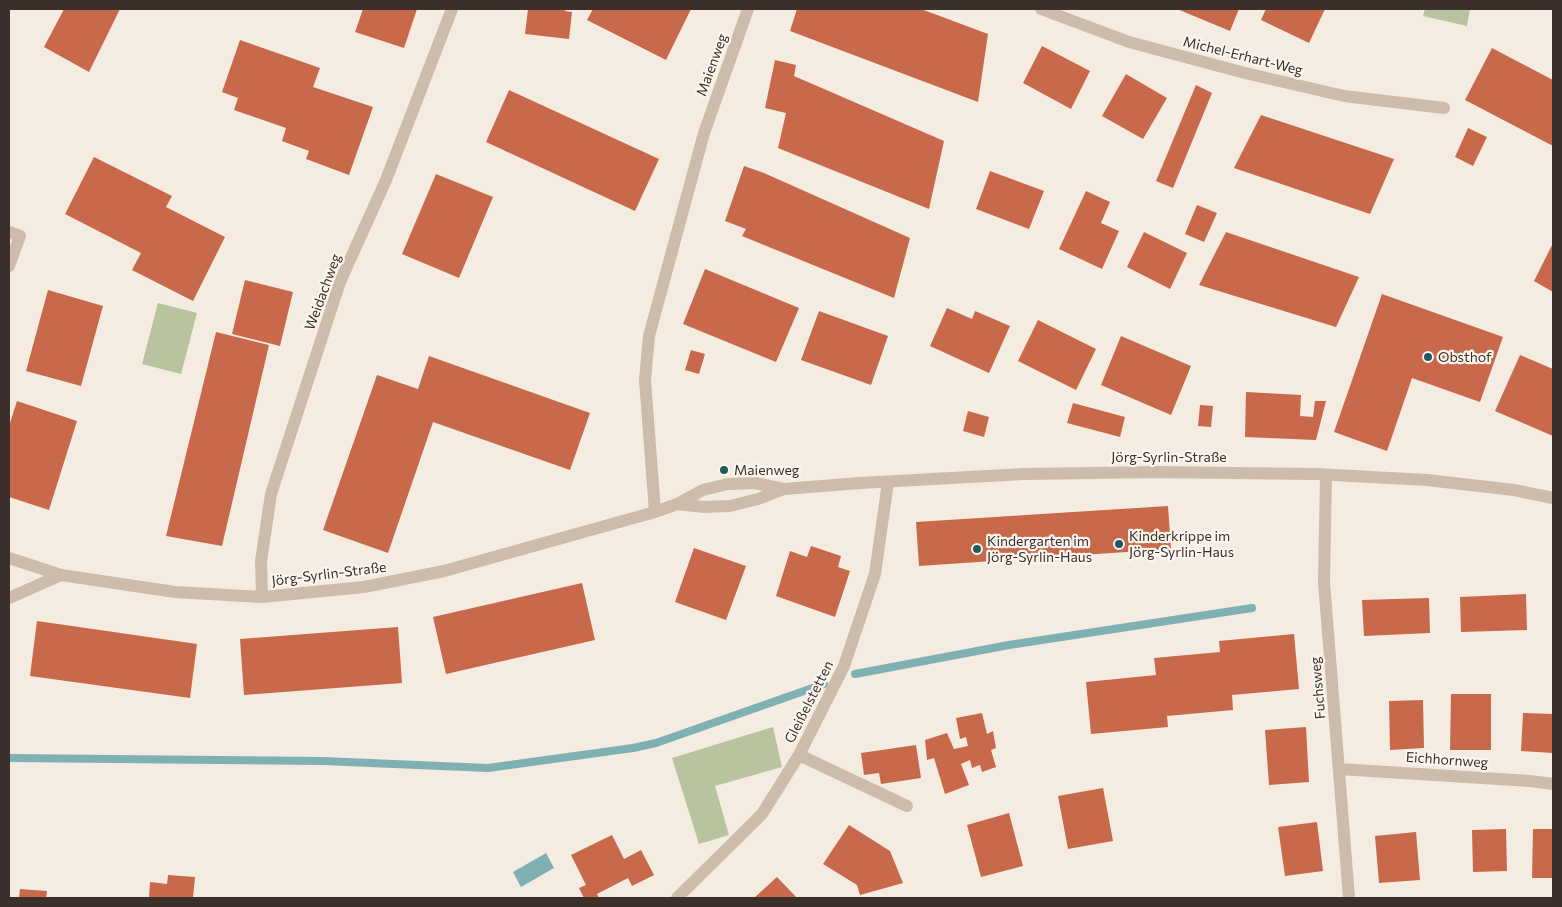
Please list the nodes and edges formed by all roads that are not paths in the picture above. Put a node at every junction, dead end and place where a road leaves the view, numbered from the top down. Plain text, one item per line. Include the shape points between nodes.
1 (452, 9) edge
2 (748, 9) edge
3 (1041, 9) edge
4 (1444, 108) dead end
5 (9, 232) edge
6 (9, 266) edge
7 (1326, 475) junction
8 (888, 482) junction
9 (784, 489) junction
10 (1553, 498) edge
11 (677, 504) junction
12 (655, 512) junction
13 (9, 558) edge
14 (61, 575) junction
15 (262, 597) junction
16 (9, 598) edge
17 (799, 755) junction
18 (1339, 768) junction
19 (1553, 784) edge
20 (907, 806) dead end
21 (680, 898) edge
22 (1349, 898) edge

1 - 15 street, Weidachweg via 386,180 340,282 271,494 261,561
2 - 12 street, Maienweg via 704,134 649,336 645,380
3 - 4 street, Michel-Erhart-Weg via 1129,42 1246,73 1344,96
5 - 6 street via 20,236
7 - 8 street, Jörg-Syrlin-Straße via 1062,472
7 - 10 street, Jörg-Syrlin-Straße via 1426,480
7 - 18 street, Fuchsweg via 1324,582
8 - 9 street, Jörg-Syrlin-Straße
8 - 17 street, Gleißelstetten via 875,574 844,666
9 - 11 street, Jörg-Syrlin-Straße via 730,506
9 - 11 street, Jörg-Syrlin-Straße via 755,483 728,484 703,490
11 - 12 street, Jörg-Syrlin-Straße
12 - 15 street, Jörg-Syrlin-Straße via 444,571 364,587
13 - 14 street, Jörg-Syrlin-Straße
14 - 15 street, Jörg-Syrlin-Straße via 175,592
14 - 16 street
17 - 20 street
17 - 21 street, Gleißelstetten via 762,814
18 - 19 street, Eichhornweg
18 - 22 street, Fuchsweg

